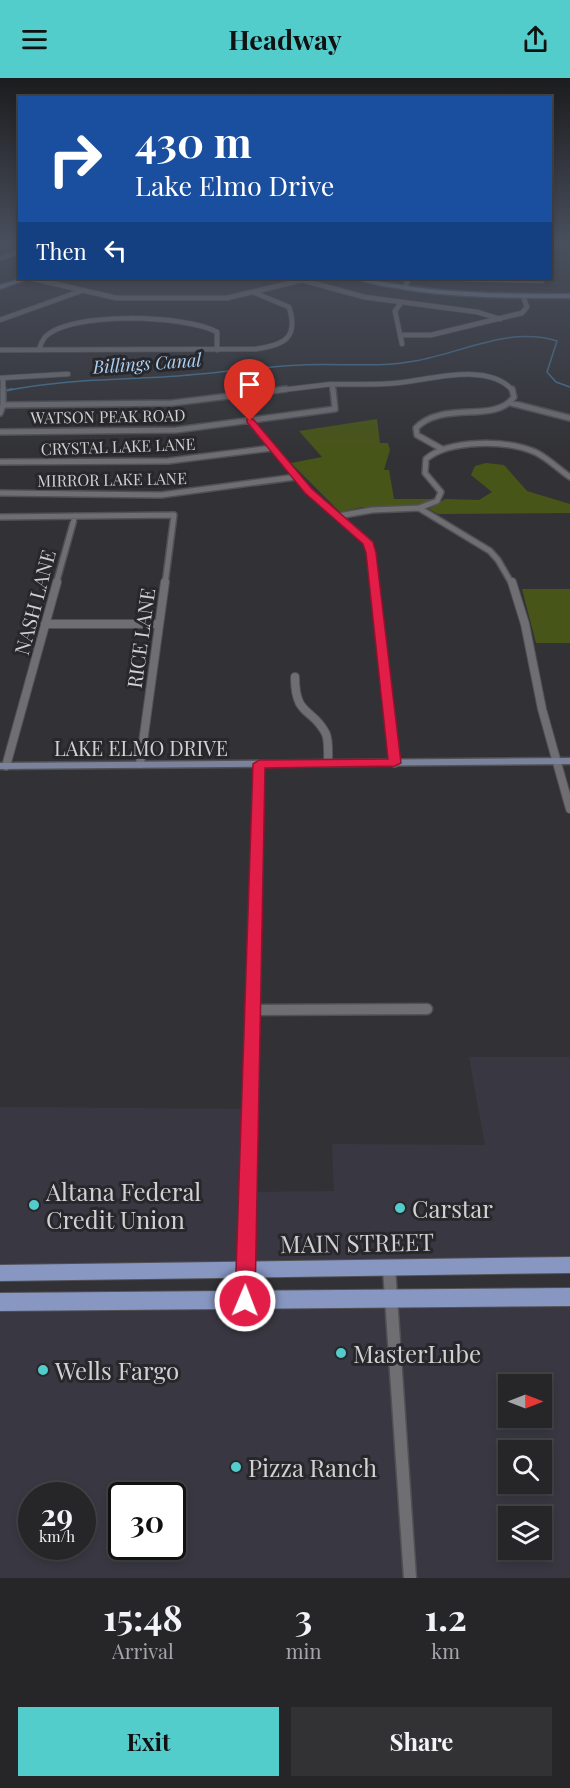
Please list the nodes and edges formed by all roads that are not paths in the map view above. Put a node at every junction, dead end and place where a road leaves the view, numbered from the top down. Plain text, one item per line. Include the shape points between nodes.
1 (22, 312) edge
2 (290, 312) edge
3 (395, 312) edge
4 (477, 312) edge
5 (520, 312) edge
6 (0, 320) edge
7 (497, 320) junction
8 (400, 335) junction
9 (402, 344) dead end
10 (39, 350) junction
11 (217, 350) junction
12 (0, 351) edge
13 (68, 374) dead end
14 (2, 378) edge
15 (332, 384) junction
16 (511, 403) junction
17 (3, 405) junction
18 (0, 413) edge
19 (570, 418) edge
20 (250, 421) junction
21 (0, 432) edge
22 (272, 448) junction
23 (442, 449) junction
24 (0, 462) edge
25 (297, 477) junction
26 (570, 477) edge
27 (0, 493) edge
28 (419, 508) junction
29 (75, 516) junction
30 (338, 516) junction
31 (0, 517) edge
32 (45, 624) junction
33 (159, 624) junction
34 (295, 677) dead end
35 (556, 761) junction
36 (570, 761) edge
37 (395, 763) junction
38 (140, 764) junction
39 (259, 764) junction
40 (328, 764) junction
41 (3, 766) edge
42 (570, 809) edge
43 (427, 1009) dead end
44 (252, 1010) junction
45 (570, 1264) edge
46 (389, 1268) junction
47 (245, 1269) junction
48 (0, 1273) edge
49 (570, 1297) edge
50 (391, 1300) junction
51 (245, 1301) junction
52 (0, 1302) edge
53 (410, 1578) edge

1 - 6 street
2 - 11 street via 289,339 268,348
3 - 8 street
4 - 7 street
5 - 7 street
7 - 8 street via 431,335
8 - 9 street
10 - 11 street
10 - 11 street via 45,336 86,322 180,321 209,325 217,332
10 - 12 street
13 - 14 street
14 - 17 street
15 - 16 street, WATSON PEAK ROAD via 481,376 510,387 514,392
15 - 17 street, WATSON PEAK ROAD via 172,403
15 - 20 street, WATSON PEAK ROAD via 335,409
16 - 19 street
16 - 23 street via 495,409 440,413 419,422 417,435
17 - 18 street
20 - 21 street, WATSON PEAK ROAD via 153,432
20 - 22 street
22 - 24 street, CRYSTAL LAKE LANE via 168,461
22 - 25 street
23 - 26 street via 477,443 515,447 543,457
23 - 28 street via 429,456 423,470 441,492 440,496
25 - 27 street, MIRROR LAKE LANE via 161,495
25 - 30 street
28 - 30 street
28 - 35 street via 430,519 484,546 506,570 528,638
29 - 31 street
29 - 32 street, NASH LANE
29 - 33 street, RICE LANE via 174,515
30 - 37 street via 368,542 371,553
32 - 33 street
32 - 41 street, NASH LANE
33 - 38 street, RICE LANE
34 - 40 street via 299,705 327,736
35 - 36 main road, LAKE ELMO DRIVE
35 - 37 main road, LAKE ELMO DRIVE
35 - 42 street
37 - 40 main road, LAKE ELMO DRIVE
38 - 39 main road, LAKE ELMO DRIVE
38 - 41 main road, LAKE ELMO DRIVE
39 - 40 main road, LAKE ELMO DRIVE
39 - 44 street
43 - 44 street
44 - 47 street
45 - 46 main road, MAIN STREET
46 - 47 main road, MAIN STREET
46 - 50 street
47 - 48 main road, MAIN STREET
47 - 51 street
49 - 50 main road
50 - 51 main road
50 - 53 street
51 - 52 main road

